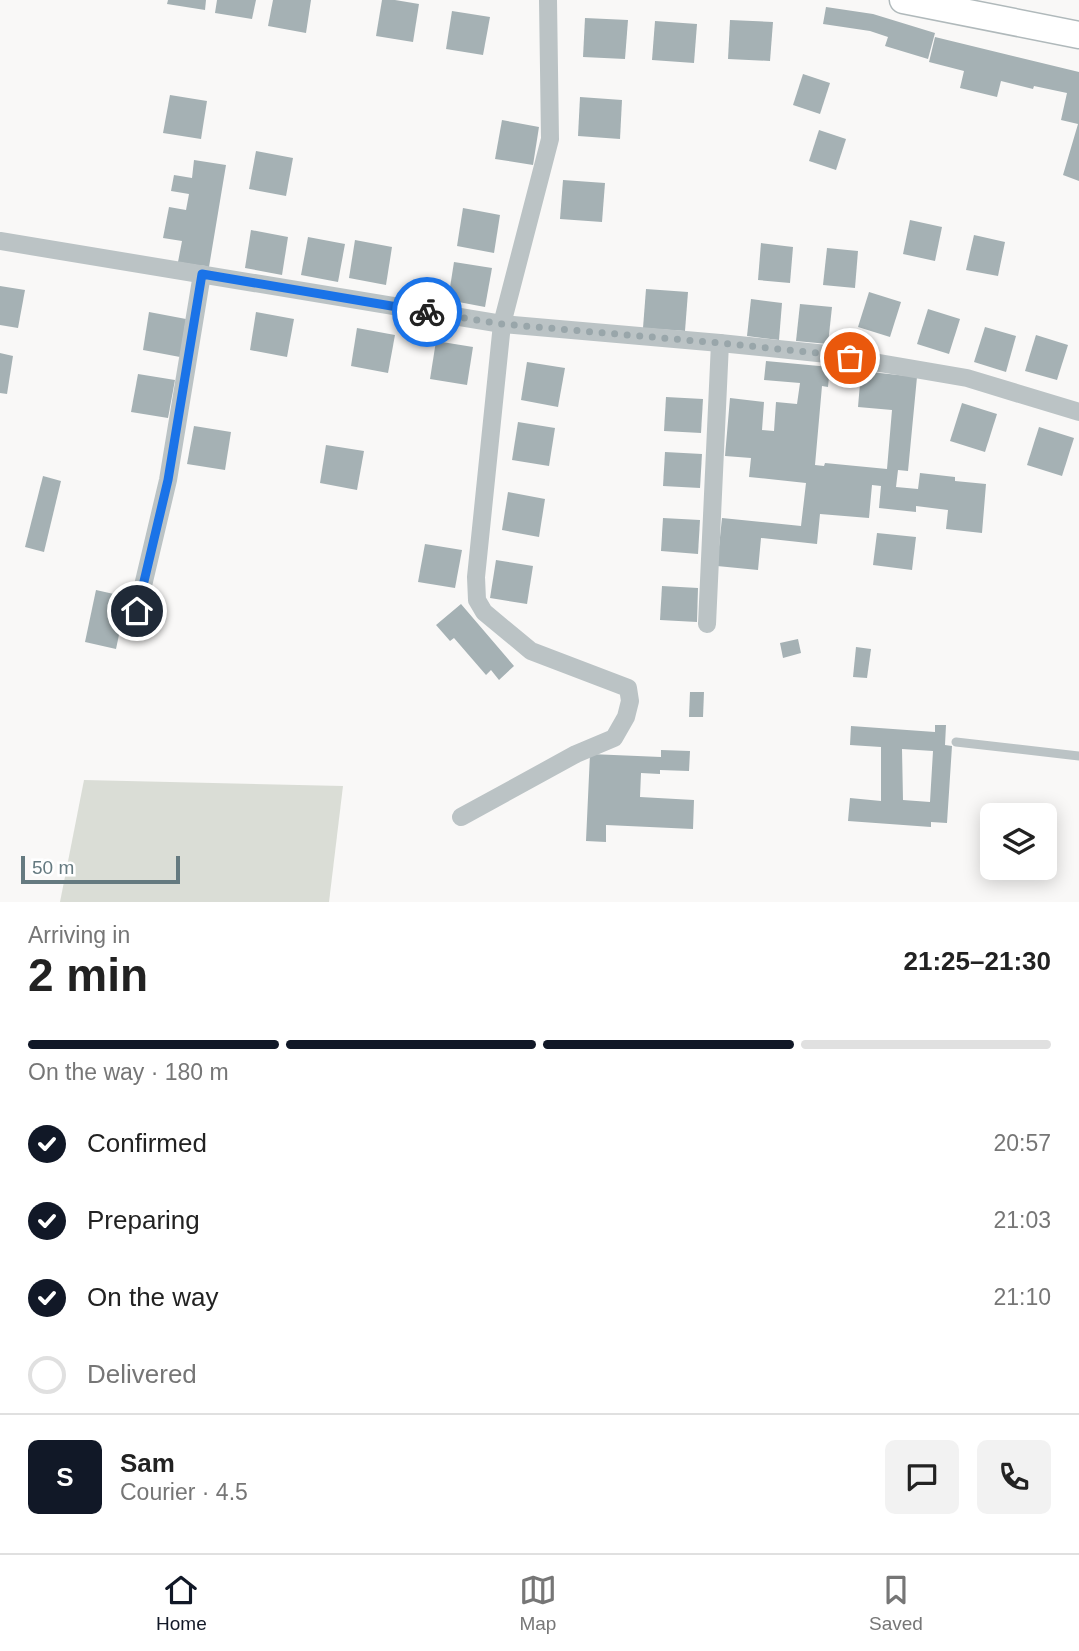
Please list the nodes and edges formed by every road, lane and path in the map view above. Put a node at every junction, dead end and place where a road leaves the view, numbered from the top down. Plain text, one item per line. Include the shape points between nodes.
1 (548, 0) edge
2 (903, 0) edge
3 (1079, 35) edge
4 (0, 241) edge
5 (202, 274) junction
6 (502, 324) junction
7 (720, 343) junction
8 (1079, 412) edge
9 (137, 611) dead end
10 (707, 624) dead end
11 (956, 742) dead end
12 (1079, 756) edge
13 (461, 817) dead end

1 - 6 street via 550,139
2 - 3 main road
4 - 5 street
5 - 6 street
5 - 9 street via 168,480
6 - 7 street
6 - 13 street via 477,600 484,612 531,651 628,688 630,701 614,738
7 - 8 street via 827,354 967,378
7 - 10 street
11 - 12 lane

